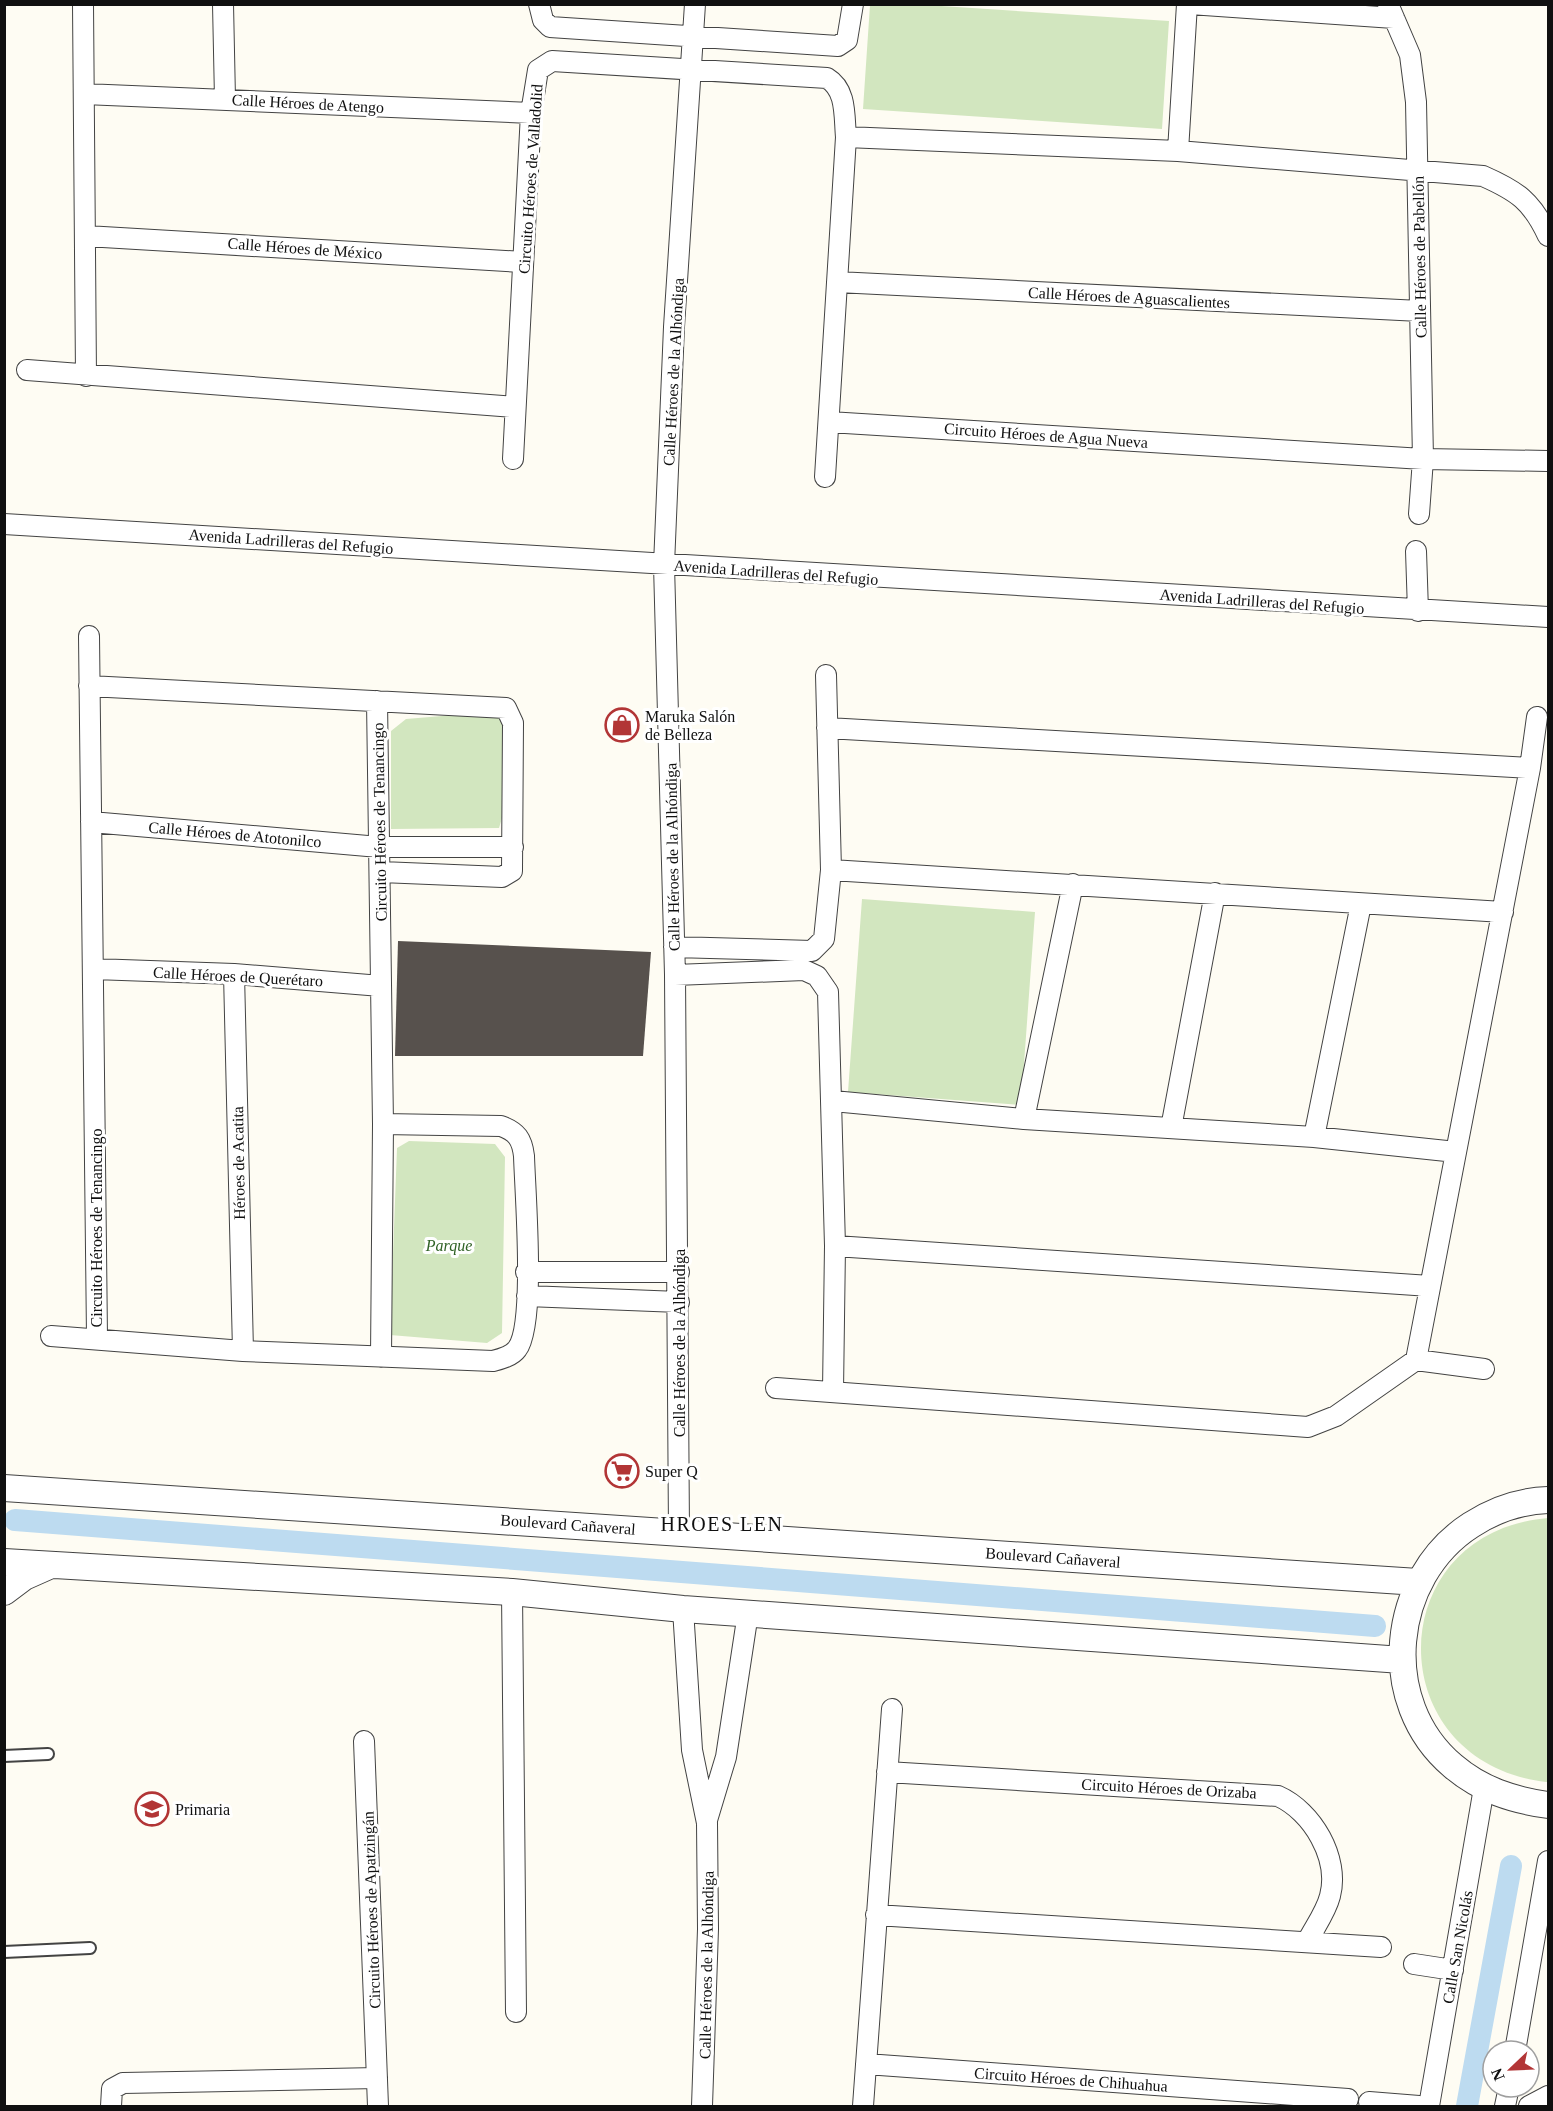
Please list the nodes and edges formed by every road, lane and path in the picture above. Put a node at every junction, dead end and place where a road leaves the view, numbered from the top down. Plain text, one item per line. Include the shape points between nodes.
1 (83, 4) edge
2 (223, 4) edge
3 (539, 4) edge
4 (695, 4) edge
5 (853, 4) edge
6 (1189, 4) edge
7 (1391, 11) edge
8 (693, 35) junction
9 (689, 71) junction
10 (84, 94) junction
11 (225, 99) junction
12 (531, 113) junction
13 (846, 137) junction
14 (1178, 151) junction
15 (1418, 170) junction
16 (86, 236) junction
17 (1548, 236) edge
18 (524, 262) junction
19 (837, 282) junction
20 (1420, 312) junction
21 (27, 370) dead end
22 (86, 376) junction
23 (515, 407) junction
24 (829, 422) junction
25 (513, 459) dead end
26 (1423, 459) junction
27 (1548, 460) edge
28 (825, 477) dead end
29 (1419, 514) dead end
30 (4, 524) edge
31 (1416, 550) dead end
32 (664, 565) junction
33 (1418, 611) junction
34 (1548, 617) edge
35 (89, 636) dead end
36 (826, 675) dead end
37 (89, 686) junction
38 (376, 701) junction
39 (1537, 717) dead end
40 (827, 728) junction
41 (1530, 768) junction
42 (91, 822) junction
43 (380, 847) junction
44 (513, 847) junction
45 (831, 870) junction
46 (381, 872) junction
47 (1073, 884) junction
48 (1215, 894) junction
49 (1361, 904) junction
50 (1503, 912) junction
51 (674, 947) junction
52 (94, 969) junction
53 (234, 974) junction
54 (675, 975) junction
55 (381, 986) junction
56 (833, 1101) junction
57 (1024, 1119) junction
58 (383, 1124) junction
59 (1171, 1128) junction
60 (1314, 1137) junction
61 (1456, 1152) junction
62 (835, 1246) junction
63 (526, 1272) junction
64 (679, 1272) junction
65 (1430, 1286) junction
66 (527, 1296) junction
67 (679, 1302) junction
68 (51, 1336) dead end
69 (97, 1337) junction
70 (243, 1351) junction
71 (381, 1357) junction
72 (1416, 1360) junction
73 (1484, 1369) dead end
74 (776, 1388) dead end
75 (833, 1390) junction
76 (4, 1488) edge
77 (1547, 1494) edge
78 (679, 1531) junction
79 (4, 1562) edge
80 (54, 1564) junction
81 (1418, 1582) junction
82 (4, 1592) edge
83 (512, 1592) junction
84 (683, 1609) junction
85 (748, 1613) junction
86 (1402, 1660) junction
87 (892, 1709) dead end
88 (364, 1741) dead end
89 (48, 1754) dead end
90 (4, 1756) edge
91 (887, 1772) junction
92 (1484, 1788) junction
93 (1548, 1805) edge
94 (707, 1823) junction
95 (1548, 1861) edge
96 (1547, 1885) edge
97 (876, 1915) junction
98 (1307, 1942) junction
99 (1381, 1947) dead end
100 (90, 1948) dead end
101 (4, 1952) edge
102 (1414, 1964) dead end
103 (1453, 1970) junction
104 (516, 2012) dead end
105 (1517, 2039) edge
106 (866, 2064) junction
107 (377, 2078) junction
108 (1548, 2096) edge
109 (1348, 2099) dead end
110 (1274, 2100) edge
111 (1369, 2102) dead end
112 (111, 2106) edge
113 (378, 2106) edge
114 (702, 2106) edge
115 (862, 2106) edge
116 (1419, 2106) edge
117 (1429, 2106) edge
118 (1529, 2106) edge

1 - 10 street
2 - 11 street
3 - 8 street via 543,20 550,27
4 - 8 street, Calle Héroes de la Alhóndiga
5 - 8 street via 847,40 838,46
6 - 7 street
6 - 14 street
7 - 15 street, Calle Héroes de Pabellón via 1410,55 1414,78
8 - 9 street, Calle Héroes de la Alhóndiga
9 - 12 street, Circuito Héroes de Valladolid via 651,65 552,61 538,70
9 - 13 street via 827,78 835,83 843,102
9 - 32 street, Calle Héroes de la Alhóndiga
10 - 11 street, Calle Héroes de Atengo
10 - 16 street
11 - 12 street, Calle Héroes de Atengo
12 - 18 street, Circuito Héroes de Valladolid
13 - 14 street
13 - 19 street
14 - 15 street
15 - 17 street via 1483,176 1513,190 1529,203
15 - 20 street, Calle Héroes de Pabellón
16 - 18 street, Calle Héroes de México
16 - 22 street
18 - 23 street, Circuito Héroes de Valladolid
19 - 20 street, Calle Héroes de Aguascalientes
19 - 24 street
20 - 26 street, Calle Héroes de Pabellón
21 - 22 street
22 - 23 street
23 - 25 street, Circuito Héroes de Valladolid
24 - 26 street, Circuito Héroes de Agua Nueva
24 - 28 street
26 - 27 street, Circuito Héroes de Agua Nueva
26 - 29 street, Calle Héroes de Pabellón
30 - 32 street, Avenida Ladrilleras del Refugio
31 - 33 street
32 - 33 street, Avenida Ladrilleras del Refugio
32 - 51 street, Calle Héroes de la Alhóndiga
33 - 34 street, Avenida Ladrilleras del Refugio
35 - 37 street, Circuito Héroes de Tenancingo
36 - 40 street
37 - 38 street, Circuito Héroes de Tenancingo
37 - 42 street, Circuito Héroes de Tenancingo
38 - 43 street, Circuito Héroes de Tenancingo
38 - 44 street via 493,706 509,712 513,723
39 - 41 street
40 - 41 street
40 - 45 street
41 - 50 street
42 - 43 street, Calle Héroes de Atotonilco
42 - 52 street, Circuito Héroes de Tenancingo
43 - 44 street, Calle Héroes de Atotonilco
43 - 46 street, Circuito Héroes de Tenancingo
44 - 46 street via 512,871 507,876
45 - 47 street
45 - 51 street via 824,939 812,951
46 - 55 street, Circuito Héroes de Tenancingo
47 - 48 street
47 - 57 street
48 - 49 street
48 - 59 street
49 - 50 street
49 - 60 street
50 - 61 street
51 - 54 street, Calle Héroes de la Alhóndiga
52 - 53 street, Calle Héroes de Querétaro
52 - 69 street, Circuito Héroes de Tenancingo
53 - 55 street, Calle Héroes de Querétaro
53 - 70 street, Héroes de Acatita
54 - 56 street via 804,970 817,976 828,992
54 - 64 street, Calle Héroes de la Alhóndiga
55 - 58 street, Circuito Héroes de Tenancingo
56 - 57 street
56 - 62 street
57 - 59 street
58 - 63 street, Circuito Héroes de Tenancingo via 501,1126 516,1133 524,1156
58 - 71 street, Circuito Héroes de Tenancingo
59 - 60 street
60 - 61 street
61 - 65 street
62 - 65 street
62 - 75 street
63 - 64 street
63 - 66 street, Circuito Héroes de Tenancingo
64 - 67 street, Calle Héroes de la Alhóndiga
65 - 72 street
66 - 67 street
66 - 71 street, Circuito Héroes de Tenancingo via 519,1348 504,1357 493,1361
67 - 78 street, Calle Héroes de la Alhóndiga
68 - 69 street, Circuito Héroes de Tenancingo
69 - 70 street, Circuito Héroes de Tenancingo
70 - 71 street, Circuito Héroes de Tenancingo
72 - 73 street
72 - 75 street via 1336,1416 1308,1427
74 - 75 street
76 - 78 street, Boulevard Cañaveral
77 - 81 street via 1485,1516 1458,1533 1436,1555
78 - 81 street, Boulevard Cañaveral
79 - 80 street
80 - 82 street via 24,1577
80 - 83 street
81 - 86 street via 1408,1607
83 - 84 street
83 - 104 street
84 - 85 street
84 - 94 street, Calle Héroes de la Alhóndiga via 692,1750
85 - 86 street
85 - 94 street, Calle Héroes de la Alhóndiga via 726,1758
86 - 92 street via 1409,1699 1426,1735 1452,1766
87 - 91 street
88 - 107 street, Circuito Héroes de Apatzingán
89 - 90 lane
91 - 97 street
91 - 98 street, Circuito Héroes de Orizaba via 1278,1796 1289,1801 1312,1824 1328,1858 1330,1896
92 - 93 street via 1519,1801
92 - 103 street, Calle San Nicolás
94 - 114 street, Calle Héroes de la Alhóndiga
95 - 96 street
96 - 105 street
97 - 98 street
97 - 106 street
98 - 99 street
100 - 101 lane
102 - 103 street
103 - 117 street, Calle San Nicolás
106 - 110 street, Circuito Héroes de Chihuahua
106 - 115 street
107 - 112 street via 123,2083 112,2089
107 - 113 street, Circuito Héroes de Apatzingán
108 - 118 street
109 - 110 street, Circuito Héroes de Chihuahua
111 - 116 street

